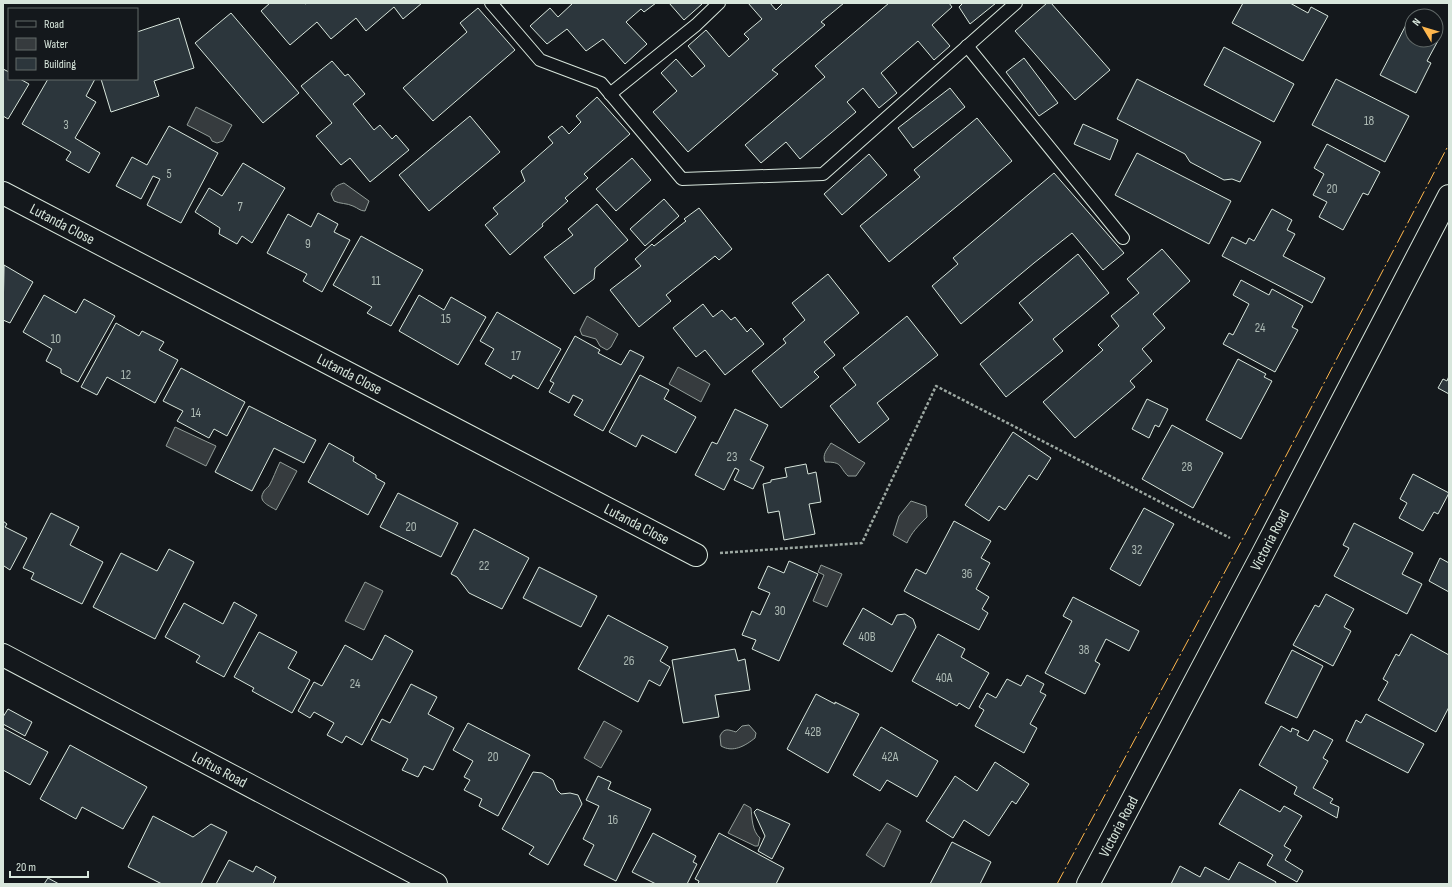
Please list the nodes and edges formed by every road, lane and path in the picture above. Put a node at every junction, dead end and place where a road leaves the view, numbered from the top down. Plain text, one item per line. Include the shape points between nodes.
1 (491, 3) edge
2 (719, 3) edge
3 (1016, 3) edge
4 (967, 46) junction
5 (610, 94) junction
6 (3, 193) edge
7 (1449, 196) edge
8 (1122, 238) dead end
9 (1230, 538) dead end
10 (696, 555) joint
11 (3, 655) edge
12 (436, 884) edge
13 (1088, 884) edge

1 - 5 lane via 540,60 600,83
2 - 5 lane via 696,25
3 - 4 lane
4 - 5 lane via 823,174 682,179
4 - 8 lane
6 - 10 street, Lutanda Close
7 - 13 street, Victoria Road
9 - 10 path via 936,386 862,543
11 - 12 street, Loftus Road

